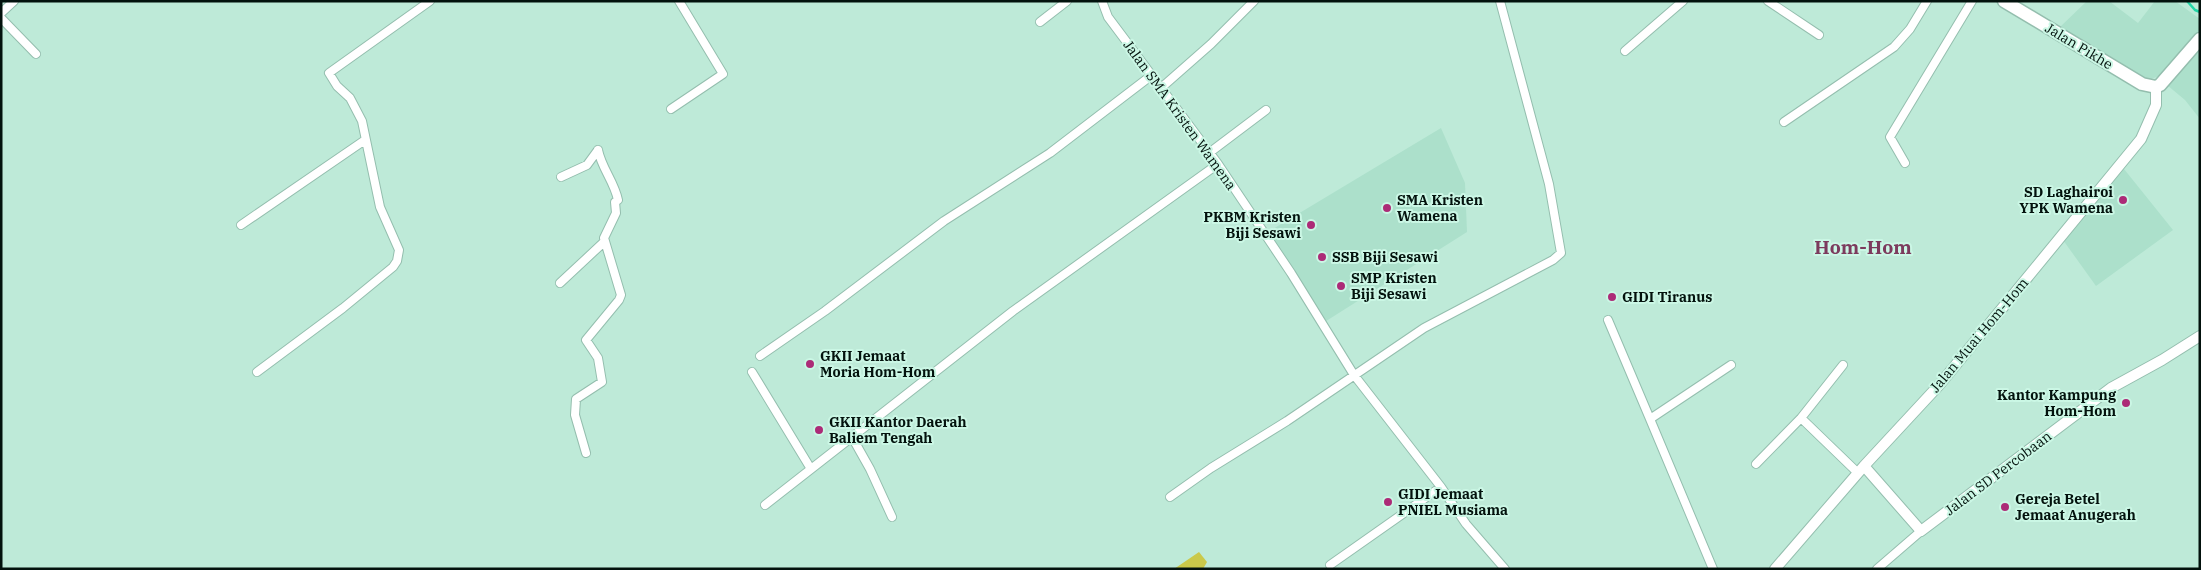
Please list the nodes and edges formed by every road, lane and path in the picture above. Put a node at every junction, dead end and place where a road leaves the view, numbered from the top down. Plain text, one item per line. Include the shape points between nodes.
1 (14, 1) edge
2 (430, 1) edge
3 (678, 1) edge
4 (1066, 1) edge
5 (1102, 1) edge
6 (1254, 1) edge
7 (1500, 1) edge
8 (1683, 1) edge
9 (1768, 1) edge
10 (1927, 1) edge
11 (1972, 1) edge
12 (2004, 1) edge
13 (1, 13) edge
14 (1, 18) edge
15 (1040, 22) dead end
16 (1819, 35) dead end
17 (2200, 39) edge
18 (1625, 51) dead end
19 (36, 54) dead end
20 (1152, 75) junction
21 (2156, 87) junction
22 (1161, 88) junction
23 (671, 109) dead end
24 (1266, 110) dead end
25 (1784, 122) dead end
26 (365, 140) junction
27 (1209, 153) junction
28 (1905, 163) dead end
29 (1218, 164) junction
30 (561, 177) dead end
31 (241, 224) dead end
32 (604, 242) junction
33 (560, 283) dead end
34 (1608, 320) dead end
35 (2200, 336) edge
36 (760, 356) dead end
37 (1731, 365) dead end
38 (1843, 365) dead end
39 (256, 372) dead end
40 (752, 372) dead end
41 (1354, 375) junction
42 (1650, 418) junction
43 (1801, 418) junction
44 (852, 437) junction
45 (586, 453) dead end
46 (1756, 464) dead end
47 (811, 469) junction
48 (1861, 470) junction
49 (1441, 486) junction
50 (1170, 497) dead end
51 (766, 505) dead end
52 (892, 517) dead end
53 (1921, 531) junction
54 (1330, 565) dead end
55 (1505, 569) edge
56 (1713, 569) edge
57 (1775, 569) edge
58 (1877, 569) edge

1 - 13 street
2 - 26 street via 329,73 336,86 350,98 362,121
3 - 23 street via 723,74
4 - 15 street
5 - 20 street, Jalan SMA Kristen Wamena via 1108,17
6 - 22 street
7 - 41 street via 1549,184 1562,253 1424,328
8 - 18 street
9 - 16 street
10 - 25 street via 1910,29 1894,47
11 - 28 street via 1890,137
12 - 21 highway, Jalan Pikhe via 2142,84
14 - 19 street
17 - 21 highway
20 - 22 street, Jalan SMA Kristen Wamena
20 - 36 street via 1050,153 944,221
21 - 48 street, Jalan Muai Hom-Hom via 2156,105 2141,139 1940,384
22 - 27 street, Jalan SMA Kristen Wamena
24 - 27 street
26 - 31 street
26 - 39 street via 380,207 399,250 397,262 343,308
27 - 29 street, Jalan SMA Kristen Wamena
29 - 41 street, Jalan SMA Kristen Wamena
29 - 44 street via 1014,311
30 - 32 street via 587,165 598,150 601,165 615,188 618,200
32 - 33 street
32 - 45 street via 621,295 586,340 598,358 602,382 576,399 575,415
34 - 42 street
35 - 53 street, Jalan SD Percobaan via 2111,388
37 - 42 street
38 - 43 street
40 - 47 street
41 - 49 street, Jalan SMA Kristen Wamena
41 - 50 street
42 - 56 street
43 - 46 street
43 - 48 street
44 - 47 street
44 - 52 street
47 - 51 street
48 - 53 street
48 - 57 street, Jalan Muai Hom-Hom
49 - 54 street
49 - 55 street, Jalan SMA Kristen Wamena via 1466,524
53 - 58 street

